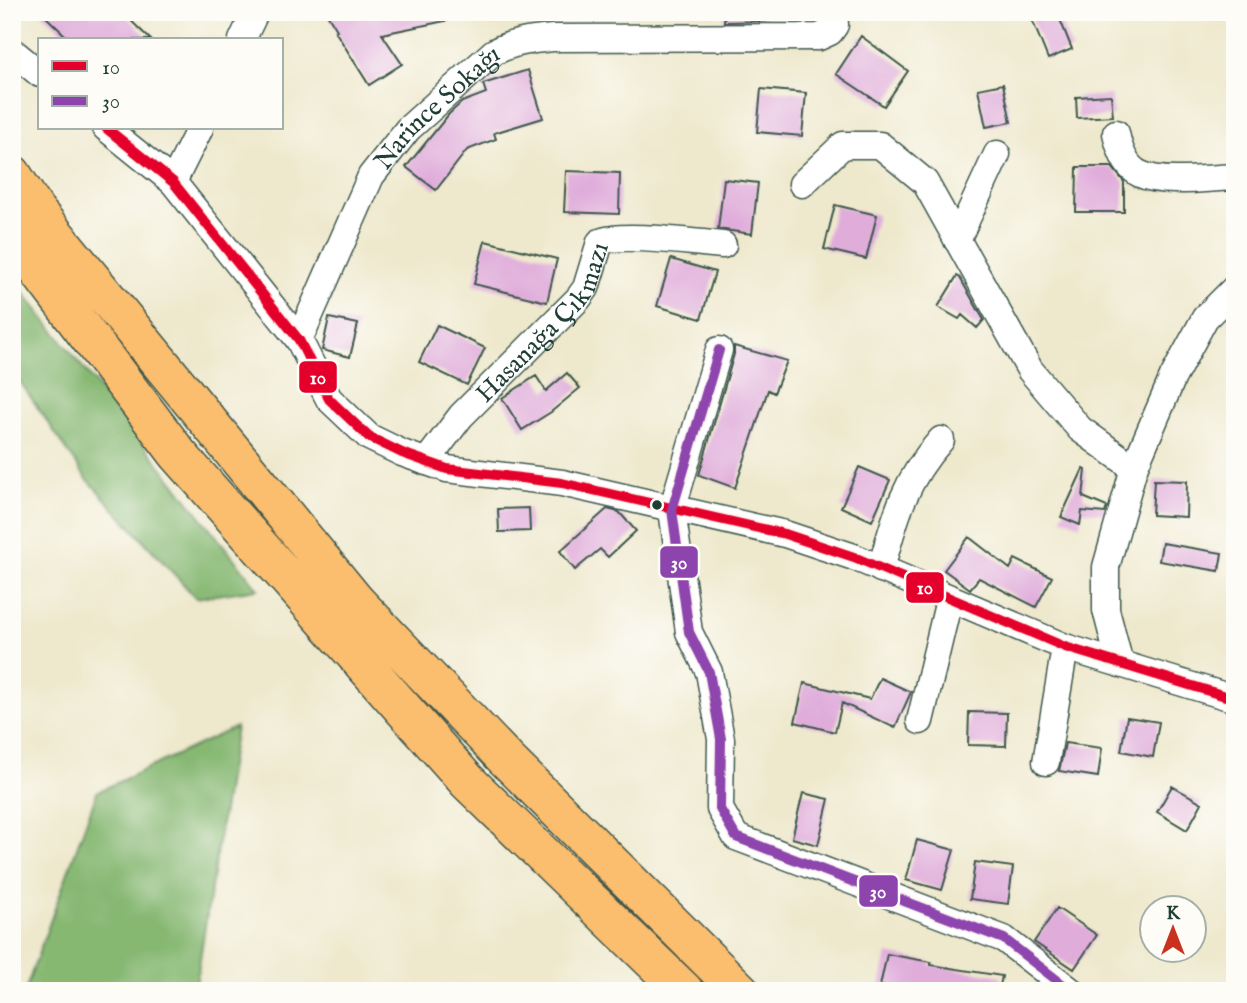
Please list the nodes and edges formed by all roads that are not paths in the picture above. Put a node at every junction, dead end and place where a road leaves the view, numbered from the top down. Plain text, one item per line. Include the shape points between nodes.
1 (834, 12) edge
2 (254, 15) dead end
3 (243, 38) edge
4 (13, 45) edge
5 (38, 72) edge
6 (108, 130) edge
7 (199, 130) edge
8 (1116, 133) dead end
9 (998, 154) dead end
10 (12, 174) edge
11 (1235, 177) edge
12 (173, 182) junction
13 (802, 184) dead end
14 (12, 236) edge
15 (957, 240) junction
16 (723, 245) dead end
17 (1235, 288) edge
18 (299, 340) junction
19 (719, 350) dead end
20 (941, 440) dead end
21 (426, 462) junction
22 (1134, 468) junction
23 (672, 509) junction
24 (881, 569) junction
25 (949, 600) junction
26 (1066, 647) junction
27 (1120, 664) junction
28 (1235, 699) edge
29 (920, 721) dead end
30 (1046, 762) dead end
31 (684, 991) edge
32 (740, 991) edge
33 (1071, 991) edge

1 - 18 street, Narince Sokağı via 835,25 819,37 553,38 522,41 494,52 408,128 371,176
2 - 3 street
4 - 5 street
6 - 12 street
7 - 12 street
8 - 11 street via 1119,152 1138,174 1161,179
9 - 15 street
10 - 32 highway via 35,210 356,602 506,759
12 - 18 street
13 - 15 street via 844,145 880,145 925,182
14 - 31 highway via 178,454 467,781
15 - 22 street via 1030,370 1080,429
16 - 21 street, Hasanağa Çıkmazı via 626,238 600,242 586,288 578,299 461,416
17 - 22 street via 1205,318 1173,377
18 - 21 street via 329,399 369,437
19 - 23 street
20 - 24 street via 923,460 897,509
21 - 23 street via 447,469 562,483
22 - 27 street via 1106,567 1106,610
23 - 24 street via 785,534
23 - 33 street via 689,632 709,672 722,739 720,809 736,836 1004,939
24 - 25 street
25 - 26 street
25 - 29 street
26 - 27 street
26 - 30 street
27 - 28 street

